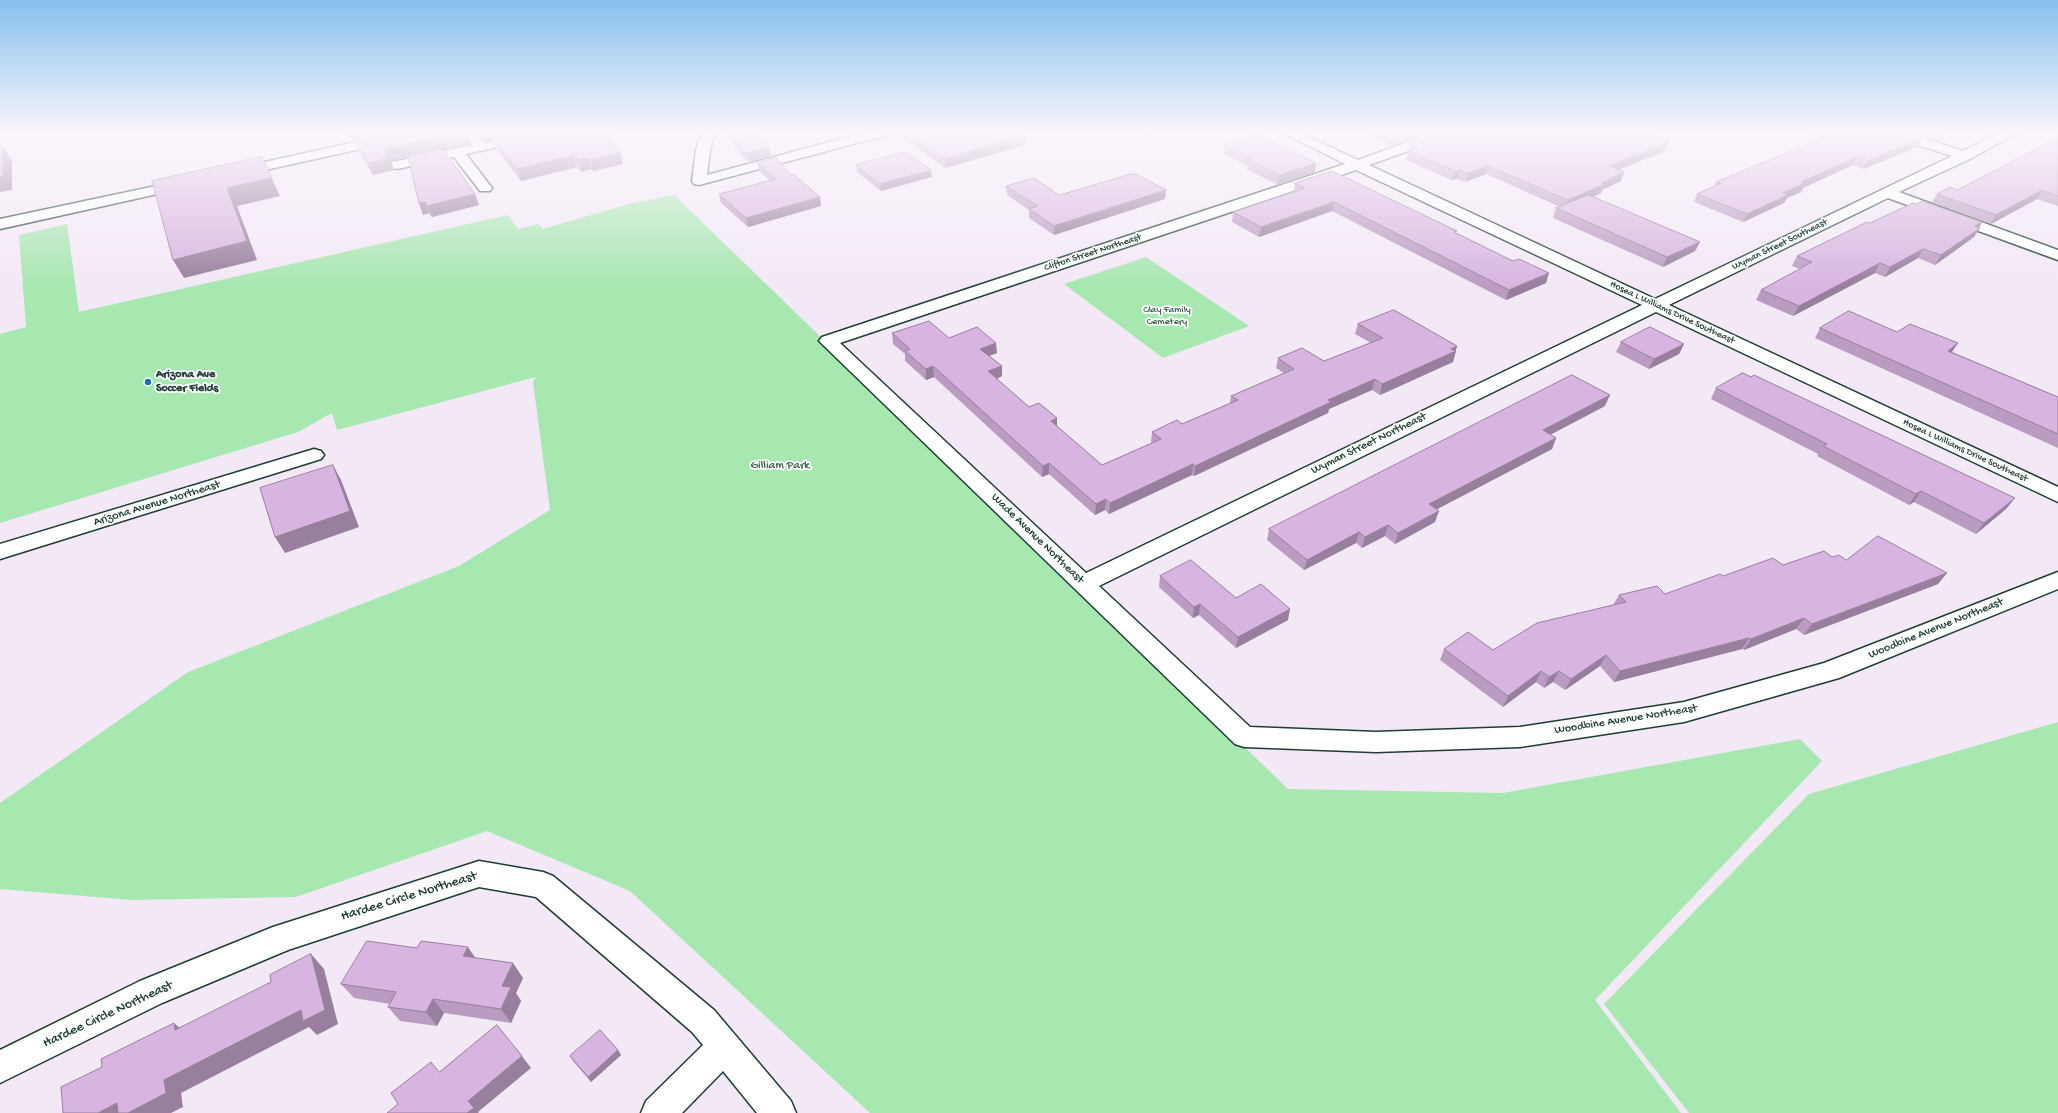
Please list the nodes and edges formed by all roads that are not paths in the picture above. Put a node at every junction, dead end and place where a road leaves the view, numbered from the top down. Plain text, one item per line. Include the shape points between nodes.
1 (189, 183) edge
2 (481, 183) edge
3 (1303, 183) edge
4 (1395, 183) edge
5 (1908, 183) edge
6 (485, 188) dead end
7 (1887, 193) junction
8 (0, 224) edge
9 (2058, 255) edge
10 (1654, 305) junction
11 (828, 341) joint
12 (314, 455) dead end
13 (2058, 495) edge
14 (0, 552) edge
15 (2058, 580) edge
16 (1084, 584) junction
17 (1244, 737) joint
18 (724, 1047) junction
19 (0, 1066) edge
20 (658, 1113) edge
21 (779, 1113) edge

1 - 8 street
2 - 6 street
3 - 11 street, Clifton Street Northeast
4 - 10 street, Hosea L Williams Drive Southeast
5 - 7 street, Wyman Street Southeast
7 - 9 street
7 - 10 street, Wyman Street Southeast
10 - 13 street, Hosea L Williams Drive Southeast
10 - 16 street, Wyman Street Northeast
11 - 16 street, Wade Avenue Northeast
12 - 14 street, Arizona Avenue Northeast
15 - 17 street, Woodbine Avenue Northeast via 1830,671 1684,712 1520,737 1376,742
16 - 17 street, Wade Avenue Northeast
18 - 19 street, Hardee Circle Northeast via 703,1021 543,885 479,874 284,937 151,992
18 - 20 street
18 - 21 street, Hardee Circle Northeast

